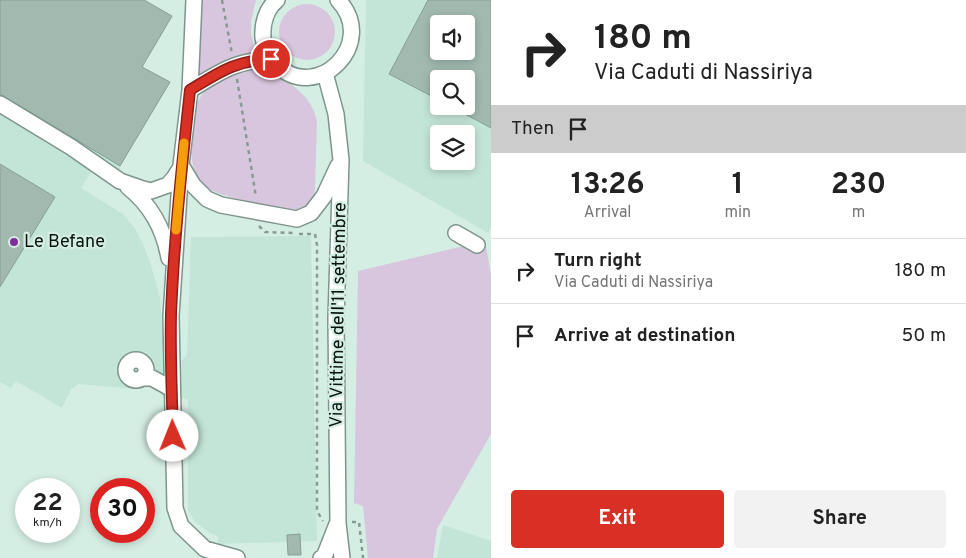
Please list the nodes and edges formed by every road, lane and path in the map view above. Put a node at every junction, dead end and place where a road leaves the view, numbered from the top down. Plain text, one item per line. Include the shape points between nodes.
1 (194, 0) edge
2 (222, 0) edge
3 (277, 0) edge
4 (338, 0) edge
5 (271, 59) junction
6 (233, 60) dead end
7 (236, 71) dead end
8 (324, 73) junction
9 (190, 90) junction
10 (0, 104) edge
11 (341, 160) junction
12 (181, 165) junction
13 (120, 181) junction
14 (257, 206) dead end
15 (256, 224) dead end
16 (456, 232) dead end
17 (477, 245) dead end
18 (173, 277) junction
19 (171, 360) junction
20 (172, 389) junction
21 (338, 523) junction
22 (237, 558) edge
23 (321, 558) edge
24 (342, 558) edge
25 (363, 558) edge

1 - 9 street
2 - 6 path
3 - 5 street via 265,17 262,31 264,46
4 - 8 street via 350,18 350,44 345,56
5 - 8 street via 295,75 310,77
5 - 9 street via 252,60 229,67
7 - 14 path
8 - 11 street, Via Vittime dell'11 settembre via 336,114
9 - 12 street
10 - 13 street
11 - 12 street via 324,196 311,213 297,219 221,205 207,199 193,185
11 - 21 street, Via Vittime dell'11 settembre via 336,318
12 - 13 street via 174,178 161,188 151,190
12 - 18 street
13 - 18 street via 139,196 155,216 167,245
15 - 21 path via 265,232 315,234 317,511 325,524
16 - 17 street
18 - 19 street
19 - 20 street
19 - 20 street via 143,370
20 - 22 street via 174,501 181,526 205,549
21 - 23 street
21 - 24 street, Via Vittime dell'11 settembre
21 - 25 path via 359,522

